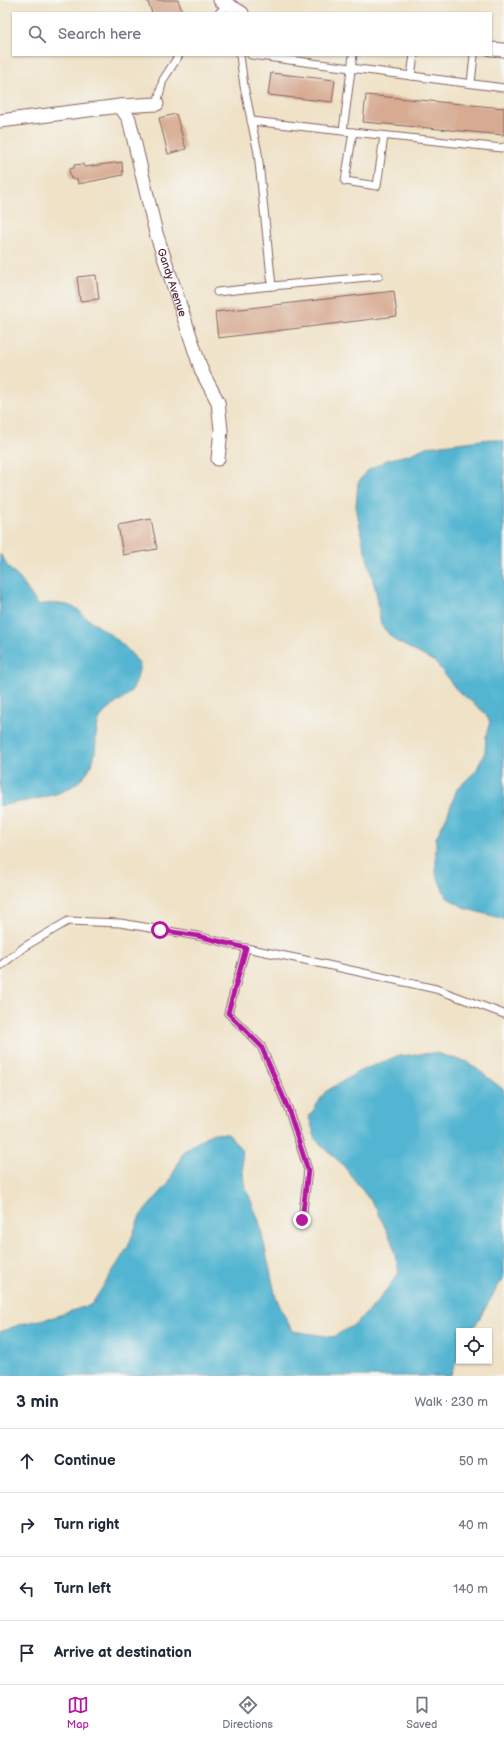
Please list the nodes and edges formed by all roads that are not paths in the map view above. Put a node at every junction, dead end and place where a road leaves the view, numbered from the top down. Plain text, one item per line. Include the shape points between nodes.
1 (492, 49) edge
2 (504, 50) edge
3 (178, 56) edge
4 (240, 56) edge
5 (258, 56) edge
6 (353, 56) edge
7 (414, 56) edge
8 (474, 56) edge
9 (351, 68) junction
10 (411, 76) junction
11 (471, 83) junction
12 (504, 88) edge
13 (157, 104) joint
14 (120, 106) junction
15 (0, 121) edge
16 (252, 121) junction
17 (343, 131) junction
18 (353, 132) junction
19 (384, 136) junction
20 (504, 147) edge
21 (379, 276) dead end
22 (272, 286) junction
23 (217, 292) dead end
24 (218, 459) dead end
25 (246, 948) junction
26 (0, 966) edge
27 (504, 1014) edge
28 (302, 1220) dead end

1 - 2 street
3 - 13 lane via 163,80
4 - 16 lane
5 - 9 lane
6 - 9 lane
7 - 10 lane
8 - 11 lane
9 - 10 lane
9 - 17 lane
10 - 11 lane
11 - 12 lane
13 - 14 street
14 - 15 street
14 - 24 street, Gandy Avenue via 129,119 156,233 202,372 218,402 221,430
16 - 17 lane
16 - 22 lane via 264,196
17 - 18 lane
18 - 19 lane
18 - 19 lane via 345,181 377,186
19 - 20 lane
21 - 22 lane
22 - 23 lane
25 - 26 lane via 198,936 120,923 68,921 24,947
25 - 27 lane via 436,989
25 - 28 lane via 228,1013 261,1046 288,1108 308,1170

